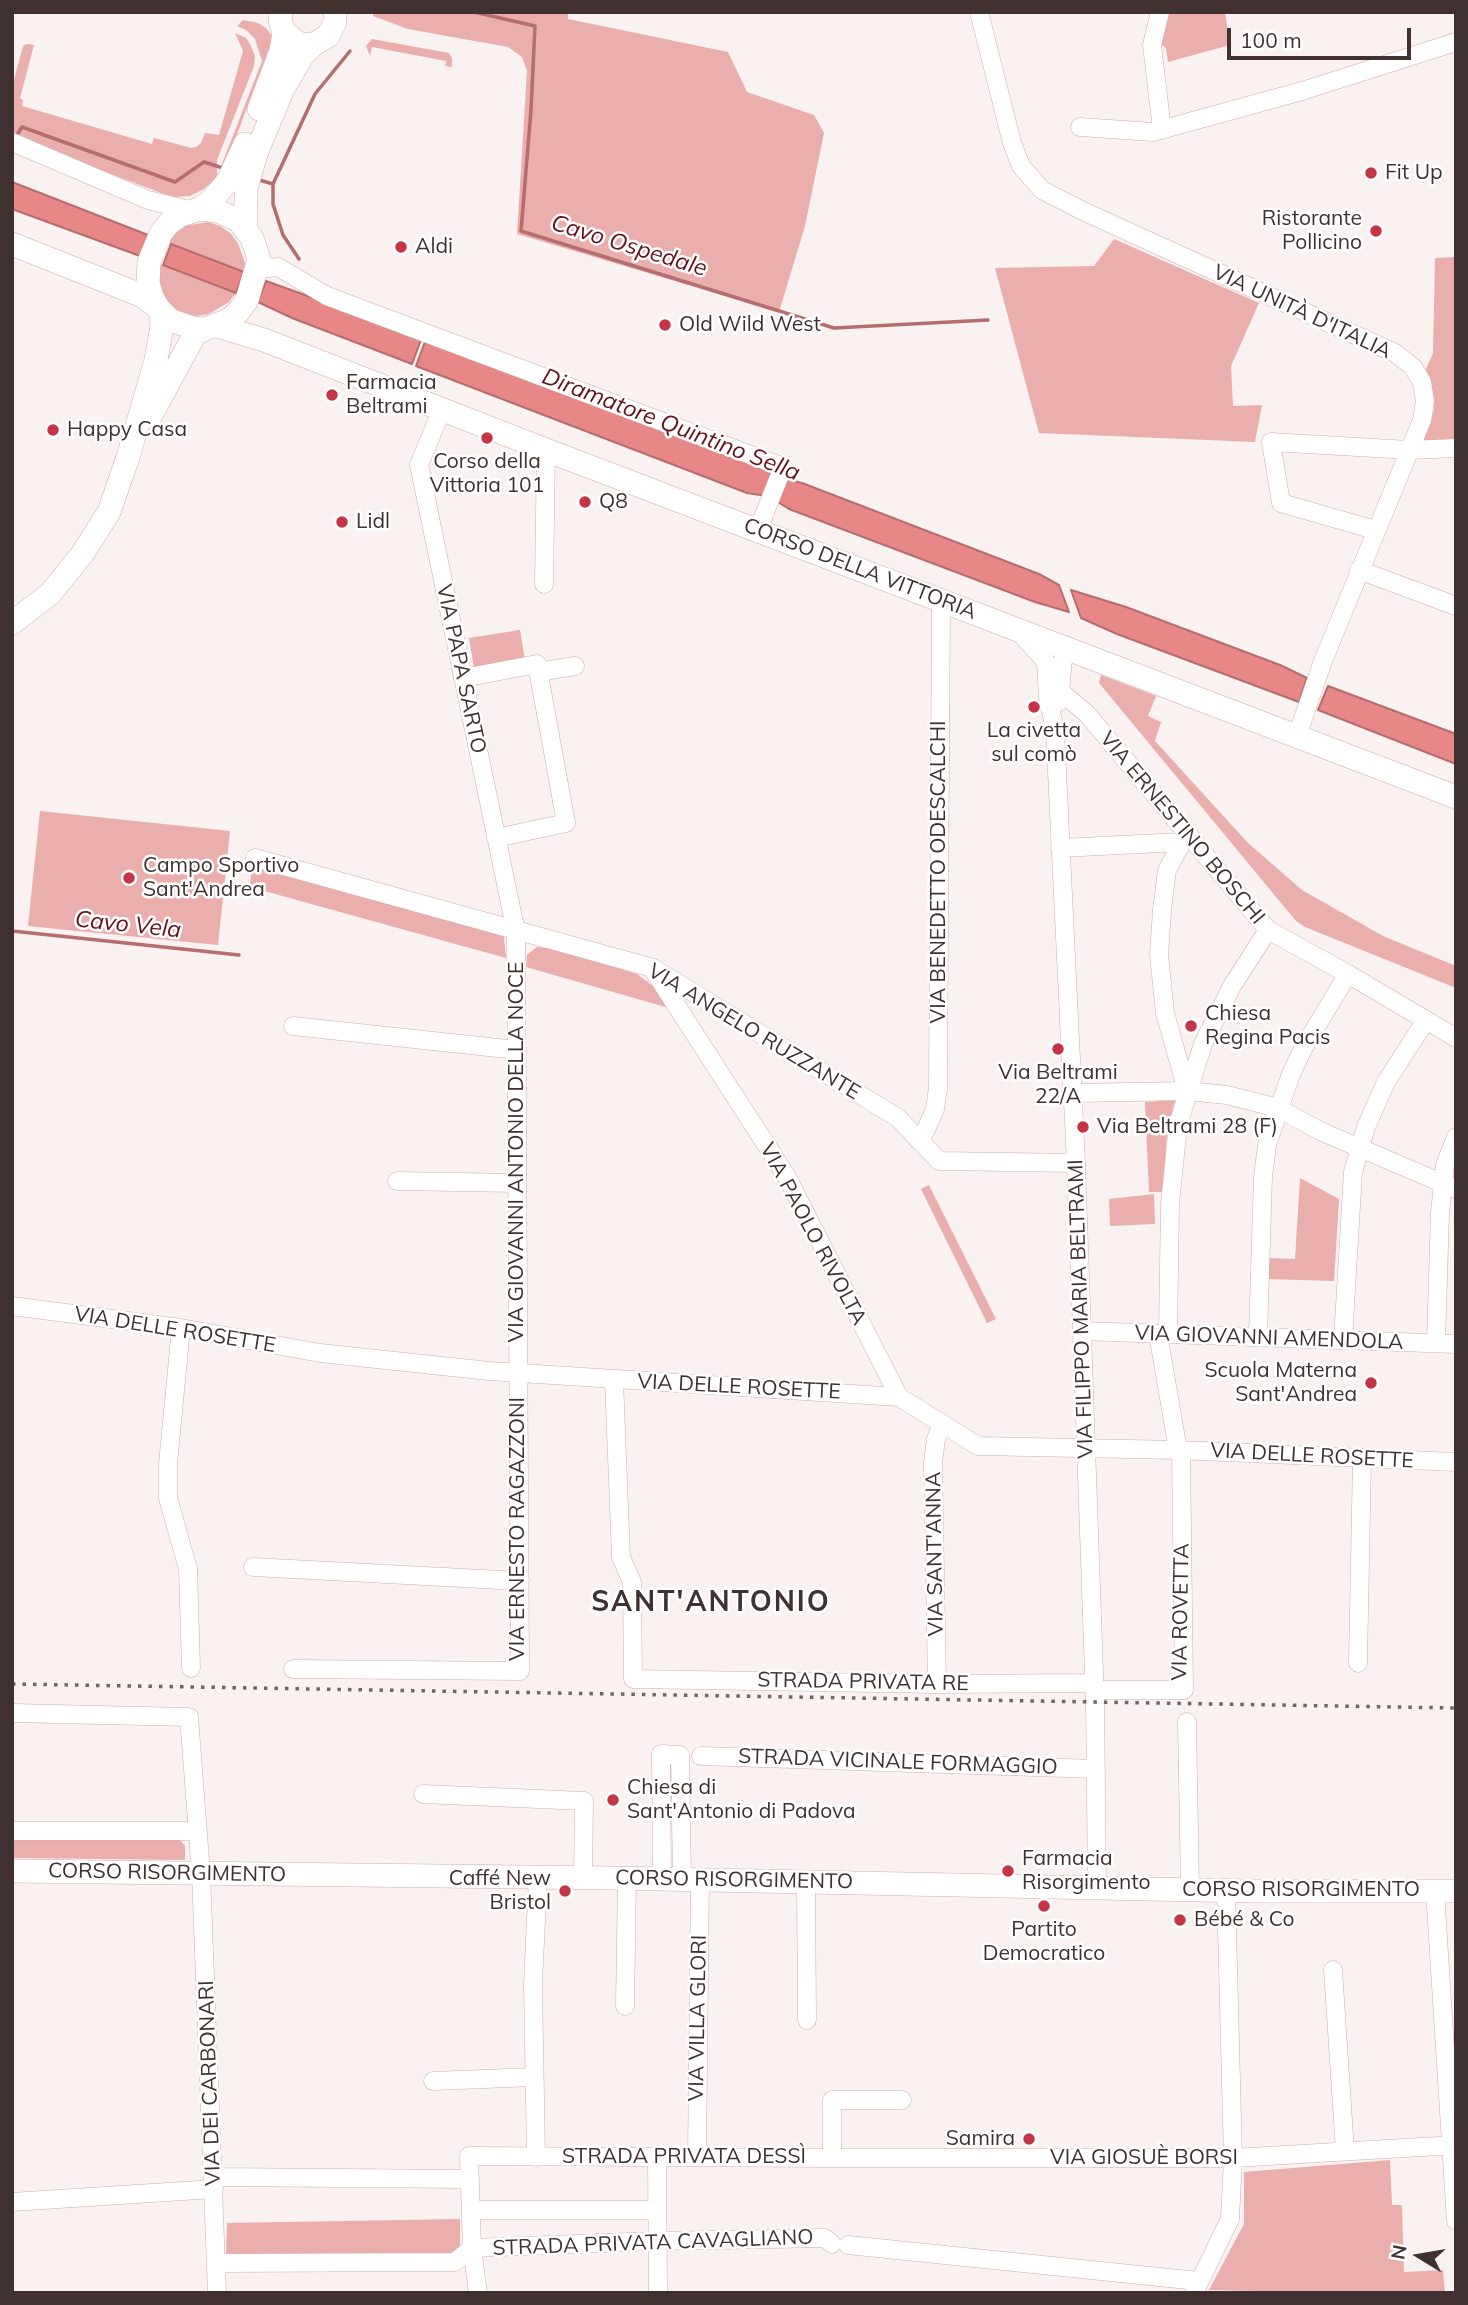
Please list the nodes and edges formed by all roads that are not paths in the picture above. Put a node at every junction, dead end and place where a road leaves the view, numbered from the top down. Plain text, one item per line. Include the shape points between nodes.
1 (335, 12) edge
2 (979, 12) edge
3 (1160, 12) edge
4 (282, 22) edge
5 (1456, 42) edge
6 (314, 44) junction
7 (1080, 127) dead end
8 (1162, 130) junction
9 (13, 146) edge
10 (241, 175) junction
11 (196, 210) junction
12 (246, 228) junction
13 (160, 236) junction
14 (12, 244) edge
15 (149, 265) junction
16 (257, 273) junction
17 (99, 278) junction
18 (247, 300) junction
19 (160, 310) junction
20 (211, 328) junction
21 (264, 340) junction
22 (442, 409) junction
23 (1456, 448) edge
24 (546, 450) junction
25 (1409, 450) junction
26 (128, 457) junction
27 (758, 530) junction
28 (1375, 530) junction
29 (1359, 570) junction
30 (544, 584) dead end
31 (941, 600) junction
32 (1456, 606) edge
33 (12, 623) edge
34 (1055, 652) junction
35 (575, 666) dead end
36 (538, 672) junction
37 (463, 678) junction
38 (1061, 692) junction
39 (1055, 730) junction
40 (1297, 736) junction
41 (1456, 797) edge
42 (496, 838) junction
43 (1184, 838) junction
44 (1060, 848) junction
45 (256, 858) dead end
46 (1268, 930) junction
47 (516, 932) junction
48 (653, 968) junction
49 (1348, 974) junction
50 (1426, 1020) junction
51 (293, 1026) dead end
52 (1456, 1038) edge
53 (517, 1050) junction
54 (1187, 1091) junction
55 (1073, 1093) junction
56 (1278, 1108) junction
57 (1456, 1137) edge
58 (918, 1140) junction
59 (1360, 1148) junction
60 (1076, 1163) junction
61 (397, 1181) dead end
62 (517, 1183) junction
63 (1449, 1187) edge
64 (12, 1306) edge
65 (181, 1328) junction
66 (1082, 1331) junction
67 (1163, 1334) junction
68 (1258, 1336) junction
69 (1343, 1340) junction
70 (1436, 1343) junction
71 (1456, 1344) edge
72 (519, 1373) junction
73 (614, 1380) junction
74 (899, 1397) junction
75 (942, 1424) junction
76 (1086, 1447) junction
77 (1179, 1450) junction
78 (1362, 1458) junction
79 (1456, 1462) edge
80 (253, 1567) dead end
81 (520, 1581) junction
82 (1359, 1663) dead end
83 (191, 1668) dead end
84 (293, 1669) dead end
85 (937, 1684) junction
86 (1094, 1686) junction
87 (12, 1713) edge
88 (1187, 1722) dead end
89 (701, 1756) dead end
90 (1096, 1769) junction
91 (423, 1794) dead end
92 (12, 1831) edge
93 (198, 1831) junction
94 (12, 1871) edge
95 (201, 1874) junction
96 (538, 1877) junction
97 (583, 1878) junction
98 (627, 1878) junction
99 (681, 1879) junction
100 (806, 1882) junction
101 (1097, 1888) junction
102 (1190, 1890) junction
103 (1226, 1890) junction
104 (1445, 1891) edge
105 (1333, 1970) dead end
106 (625, 2006) dead end
107 (807, 2020) dead end
108 (534, 2077) junction
109 (433, 2081) dead end
110 (901, 2100) dead end
111 (1453, 2145) edge
112 (1345, 2151) junction
113 (536, 2157) junction
114 (657, 2157) junction
115 (697, 2157) junction
116 (832, 2158) junction
117 (1233, 2158) junction
118 (470, 2179) junction
119 (214, 2183) junction
120 (12, 2202) edge
121 (471, 2210) junction
122 (657, 2210) junction
123 (1456, 2221) edge
124 (656, 2241) junction
125 (472, 2248) junction
126 (216, 2263) junction
127 (1196, 2287) edge
128 (218, 2293) edge
129 (478, 2293) edge
130 (658, 2293) edge

1 - 6 main road via 332,30
2 - 25 street, VIA UNITÀ D'ITALIA via 1012,144 1021,166 1042,190 1395,354 1413,367 1425,401
3 - 8 street via 1152,45
4 - 6 main road via 298,43
4 - 10 main road via 281,51
5 - 8 street
6 - 10 main road via 282,89
7 - 8 street
9 - 11 street via 149,200
9 - 13 street via 146,206
10 - 11 main road
10 - 12 main road
11 - 12 main road via 229,214
11 - 13 main road via 170,222
12 - 16 main road via 259,259
13 - 15 main road
14 - 17 main road
15 - 17 main road via 123,276
15 - 19 main road via 148,283
16 - 18 main road
16 - 27 street via 278,267 327,296 781,472
17 - 19 main road via 143,296
18 - 20 main road via 239,311
18 - 21 main road via 248,313
19 - 20 main road via 181,325
19 - 26 main road via 156,360
20 - 21 main road, CORSO DELLA VITTORIA
20 - 26 main road via 195,334
21 - 22 main road, CORSO DELLA VITTORIA
22 - 24 main road, CORSO DELLA VITTORIA
22 - 37 street, VIA PAPA SARTO via 419,465
23 - 25 street
24 - 27 main road, CORSO DELLA VITTORIA
24 - 30 street
25 - 28 street, VIA UNITÀ D'ITALIA
25 - 28 street via 1271,442 1281,503
26 - 33 main road via 109,512 83,553 50,594
27 - 31 main road, CORSO DELLA VITTORIA
28 - 29 street, VIA UNITÀ D'ITALIA
29 - 32 street
29 - 40 street, VIA UNITÀ D'ITALIA
31 - 34 main road, CORSO DELLA VITTORIA via 1016,629
31 - 58 street, VIA BENEDETTO ODESCALCHI via 938,1088 932,1116
34 - 38 street, VIA FILIPPO MARIA BELTRAMI
34 - 39 street, VIA FILIPPO MARIA BELTRAMI via 1048,696
34 - 40 main road, CORSO DELLA VITTORIA
35 - 36 street
36 - 37 street via 537,664
36 - 42 street via 566,823
37 - 42 street, VIA PAPA SARTO
38 - 39 street, VIA FILIPPO MARIA BELTRAMI
38 - 43 street, VIA ERNESTINO BOSCHI via 1087,714
39 - 44 street, VIA FILIPPO MARIA BELTRAMI
40 - 41 main road, CORSO DELLA VITTORIA
42 - 47 street, VIA PAPA SARTO
43 - 44 street
43 - 46 street, VIA ERNESTINO BOSCHI
43 - 54 street via 1167,870 1159,955 1165,1013
44 - 55 street, VIA FILIPPO MARIA BELTRAMI
45 - 47 street, VIA ANGELO RUZZANTE
46 - 49 street, VIA ERNESTINO BOSCHI
46 - 54 street via 1202,1044
47 - 48 street, VIA ANGELO RUZZANTE
47 - 53 street, VIA GIOVANNI ANTONIO DELLA NOCE
48 - 58 street, VIA ANGELO RUZZANTE via 898,1118
48 - 74 street, VIA PAOLO RIVOLTA via 787,1177
49 - 50 street, VIA ERNESTINO BOSCHI
49 - 56 street via 1305,1045
50 - 52 street, VIA ERNESTINO BOSCHI
50 - 59 street via 1385,1082
51 - 53 street
53 - 62 street, VIA GIOVANNI ANTONIO DELLA NOCE
54 - 55 street
54 - 56 street
54 - 67 street via 1178,1125 1170,1204
55 - 60 street, VIA FILIPPO MARIA BELTRAMI
56 - 59 street
56 - 68 street via 1263,1177
57 - 63 street via 1446,1166
58 - 60 street, VIA ANGELO RUZZANTE via 939,1161
59 - 63 street
59 - 69 street via 1353,1172
60 - 66 street, VIA FILIPPO MARIA BELTRAMI
61 - 62 street
62 - 72 street, VIA GIOVANNI ANTONIO DELLA NOCE
63 - 70 street via 1440,1213
64 - 65 street, VIA DELLE ROSETTE
65 - 72 street, VIA DELLE ROSETTE via 320,1353
65 - 83 street via 168,1498 188,1569
66 - 67 street, VIA GIOVANNI AMENDOLA
66 - 76 street, VIA FILIPPO MARIA BELTRAMI
67 - 68 street, VIA GIOVANNI AMENDOLA
67 - 77 street
68 - 69 street, VIA GIOVANNI AMENDOLA
69 - 70 street, VIA GIOVANNI AMENDOLA
70 - 71 street, VIA GIOVANNI AMENDOLA
72 - 73 street, VIA DELLE ROSETTE
72 - 81 street, VIA ERNESTO RAGAZZONI
73 - 74 street, VIA DELLE ROSETTE
73 - 85 street, STRADA PRIVATA RE via 621,1557 632,1582 633,1679
74 - 75 street, VIA DELLE ROSETTE
75 - 76 street, VIA DELLE ROSETTE via 978,1446
75 - 85 street, VIA SANT'ANNA via 933,1463
76 - 77 street, VIA DELLE ROSETTE
76 - 86 street, VIA FILIPPO MARIA BELTRAMI
77 - 78 street, VIA DELLE ROSETTE
77 - 86 street, VIA ROVETTA via 1184,1690
78 - 79 street, VIA DELLE ROSETTE
78 - 82 street
80 - 81 street
81 - 84 street, VIA ERNESTO RAGAZZONI via 520,1671
85 - 86 street, STRADA PRIVATA RE
86 - 90 street, VIA FILIPPO MARIA BELTRAMI
87 - 93 street, VIA DEI CARBONARI via 189,1717
88 - 102 street
89 - 90 street, STRADA VICINALE FORMAGGIO
90 - 101 street, VIA FILIPPO MARIA BELTRAMI
91 - 97 street via 584,1801
92 - 93 street
93 - 95 street, VIA DEI CARBONARI
94 - 95 main road, CORSO RISORGIMENTO
95 - 96 main road, CORSO RISORGIMENTO
95 - 119 street, VIA DEI CARBONARI
96 - 97 main road, CORSO RISORGIMENTO
96 - 108 street
97 - 98 main road, CORSO RISORGIMENTO
98 - 99 main road, CORSO RISORGIMENTO
98 - 106 street
99 - 99 street via 661,1754 680,1755
99 - 100 main road, CORSO RISORGIMENTO
99 - 115 street, VIA VILLA GLORI
100 - 101 main road, CORSO RISORGIMENTO
100 - 107 street
101 - 102 main road, CORSO RISORGIMENTO
102 - 103 main road, CORSO RISORGIMENTO
103 - 104 main road, CORSO RISORGIMENTO
103 - 117 street
104 - 111 street
105 - 112 street
108 - 109 street
108 - 113 street
110 - 116 street, STRADA PRIVATA DESSÌ via 832,2100
111 - 112 street, VIA GIOSUÈ BORSI
111 - 123 street
112 - 117 street, VIA GIOSUÈ BORSI
113 - 114 street, STRADA PRIVATA DESSÌ
113 - 118 street, STRADA PRIVATA DESSÌ via 468,2156
114 - 115 street, STRADA PRIVATA DESSÌ
114 - 122 street
115 - 116 street, STRADA PRIVATA DESSÌ
116 - 117 street, VIA GIOSUÈ BORSI
117 - 127 street via 1230,2219
118 - 119 street
118 - 121 street
119 - 120 street
119 - 126 street, VIA DEI CARBONARI
121 - 122 street
121 - 125 street
122 - 124 street
124 - 125 street, STRADA PRIVATA CAVAGLIANO
124 - 127 street, STRADA PRIVATA CAVAGLIANO via 825,2238 840,2245
124 - 130 street
125 - 126 street via 455,2262
125 - 129 street
126 - 128 street, VIA DEI CARBONARI

